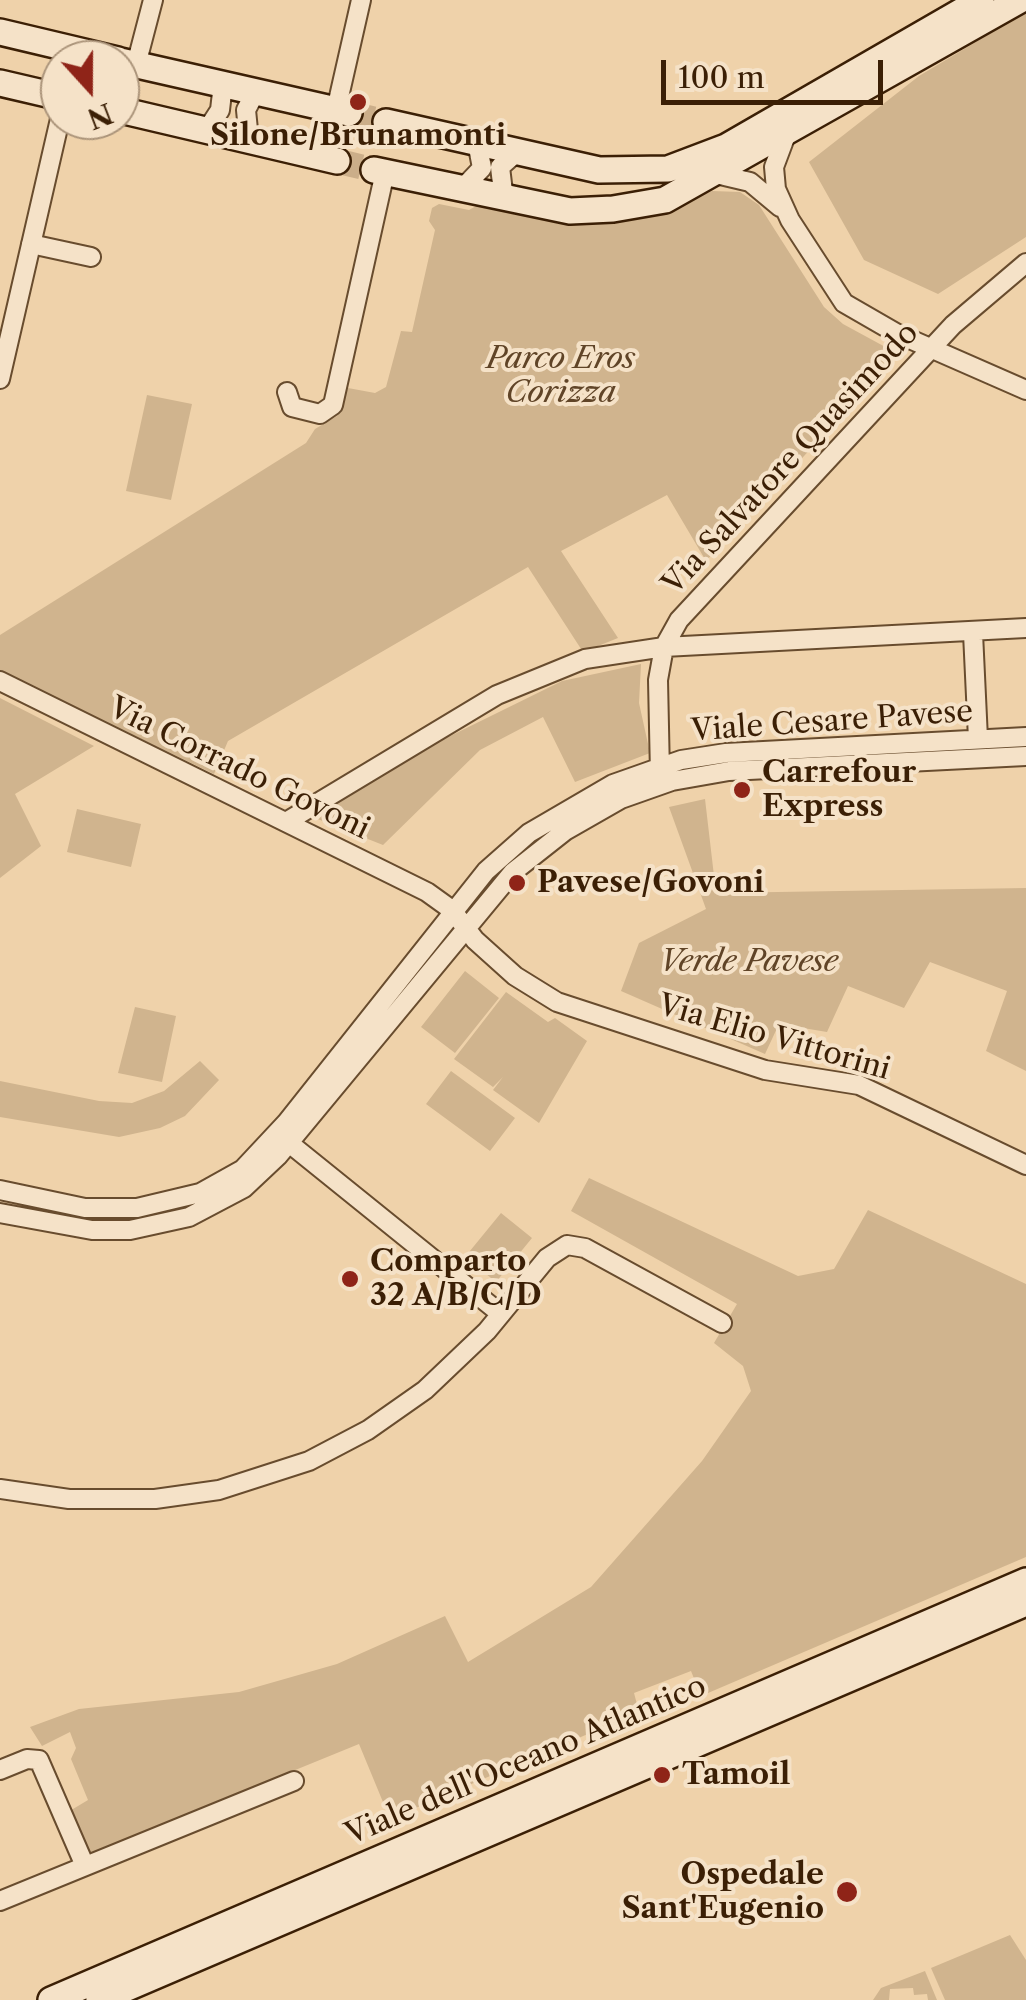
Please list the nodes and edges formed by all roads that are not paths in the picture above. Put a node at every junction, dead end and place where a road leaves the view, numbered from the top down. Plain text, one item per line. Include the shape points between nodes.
1 (152, 0) edge
2 (360, 0) edge
3 (981, 0) edge
4 (1020, 0) edge
5 (0, 32) edge
6 (134, 40) edge
7 (40, 42) edge
8 (140, 66) edge
9 (0, 82) edge
10 (224, 84) junction
11 (256, 91) junction
12 (40, 92) edge
13 (342, 111) joint
14 (140, 115) edge
15 (386, 122) tunnel mouth
16 (207, 130) junction
17 (786, 135) junction
18 (55, 140) edge
19 (248, 140) junction
20 (477, 142) junction
21 (518, 152) junction
22 (337, 161) tunnel mouth
23 (380, 171) joint
24 (716, 174) junction
25 (461, 190) junction
26 (504, 200) junction
27 (784, 212) junction
28 (31, 244) junction
29 (91, 257) dead end
30 (1026, 264) edge
31 (932, 348) junction
32 (0, 378) edge
33 (1026, 390) edge
34 (287, 392) dead end
35 (1026, 628) edge
36 (973, 633) junction
37 (664, 647) junction
38 (0, 681) edge
39 (1026, 737) edge
40 (978, 739) junction
41 (934, 741) junction
42 (1026, 756) edge
43 (935, 761) junction
44 (661, 776) junction
45 (286, 822) junction
46 (452, 910) junction
47 (464, 927) junction
48 (290, 1142) junction
49 (1026, 1165) edge
50 (0, 1190) edge
51 (57, 1202) junction
52 (0, 1213) edge
53 (52, 1223) junction
54 (501, 1314) junction
55 (722, 1323) dead end
56 (0, 1488) edge
57 (1026, 1582) edge
58 (1026, 1603) edge
59 (0, 1770) edge
60 (294, 1782) dead end
61 (84, 1866) junction
62 (0, 1901) edge
63 (51, 2000) edge
64 (99, 2000) edge

1 - 6 street
2 - 13 street
3 - 21 main road via 688,164 620,172
4 - 17 main road
5 - 7 main road
8 - 10 main road
9 - 12 main road
10 - 11 main road
10 - 16 street via 220,110
11 - 13 main road
11 - 19 street via 246,110
14 - 16 main road
15 - 20 main road
16 - 19 main road
17 - 24 main road
17 - 27 street via 773,176
18 - 28 street
19 - 22 main road
20 - 21 main road
20 - 25 street via 482,168
21 - 26 street via 500,167
23 - 25 main road
23 - 34 street via 333,405 324,413 289,406
24 - 26 main road via 671,198 613,210
24 - 27 street via 750,182
25 - 26 main road
27 - 31 street via 844,303
28 - 29 street
28 - 32 street
30 - 31 street, Via Salvatore Quasimodo
31 - 33 street
31 - 37 street, Via Salvatore Quasimodo via 701,593
35 - 36 street
36 - 37 street
36 - 40 street
37 - 44 street, Via Salvatore Quasimodo via 656,709
37 - 45 street via 586,658 523,682
38 - 45 street, Via Corrado Govoni
39 - 40 street, Viale Cesare Pavese
40 - 41 street, Viale Cesare Pavese
41 - 43 street
41 - 44 street, Viale Cesare Pavese via 726,752
42 - 43 street, Viale Cesare Pavese
43 - 44 street, Viale Cesare Pavese
44 - 46 street, Viale Cesare Pavese via 597,791 529,833
44 - 47 street, Viale Cesare Pavese via 564,831 512,872
45 - 46 street, Via Corrado Govoni
46 - 47 street
46 - 51 street, Viale Cesare Pavese via 243,1169 165,1204 110,1209
47 - 48 street, Viale Cesare Pavese
47 - 49 street, Via Elio Vittorini via 515,976 557,1002 765,1070 859,1084
48 - 53 street, Viale Cesare Pavese via 244,1188 189,1217 116,1231
48 - 54 street
50 - 51 street, Viale Cesare Pavese
51 - 53 street
52 - 53 street, Viale Cesare Pavese
54 - 55 street via 551,1254 571,1244
54 - 56 street via 397,1412 276,1474 143,1500 69,1499
57 - 63 main road, Viale dell'Oceano Atlantico
58 - 64 main road, Viale dell'Oceano Atlantico
59 - 61 street via 39,1760
60 - 61 street
61 - 62 street

